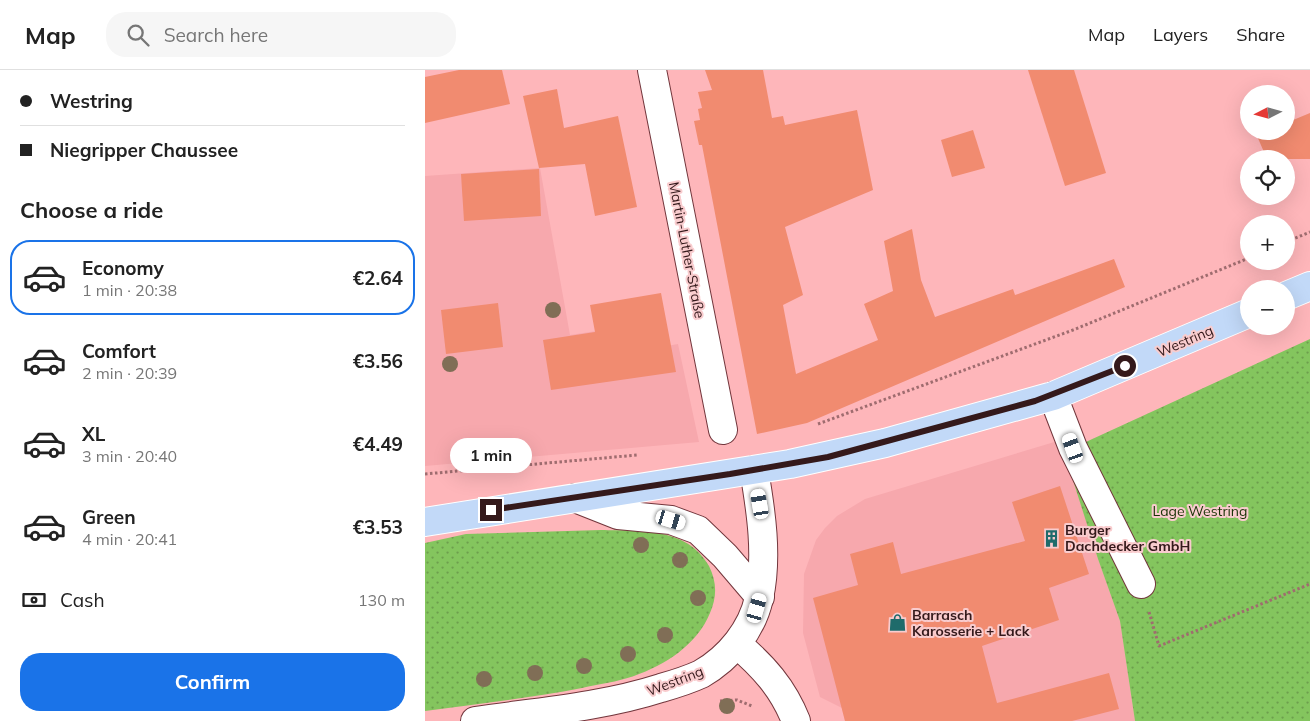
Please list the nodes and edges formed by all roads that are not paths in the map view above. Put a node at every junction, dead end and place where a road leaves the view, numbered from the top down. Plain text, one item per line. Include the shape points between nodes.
1 (652, 70) edge
2 (1310, 286) edge
3 (1295, 292) edge
4 (1240, 317) edge
5 (1053, 396) junction
6 (723, 430) dead end
7 (754, 470) junction
8 (575, 498) junction
9 (425, 522) edge
10 (1141, 584) road end
11 (760, 598) junction
12 (737, 644) junction
13 (475, 721) edge
14 (796, 721) edge

1 - 6 street, Martin-Luther-Straße
2 - 3 main road
4 - 5 main road, Westring
5 - 7 main road, Westring via 885,443
5 - 10 street via 1073,448
7 - 8 main road
7 - 11 street, Westring via 763,552
8 - 9 main road
8 - 11 street via 618,515 671,520 698,530
11 - 12 street, Westring
12 - 13 street, Westring via 701,674 627,699
12 - 14 street via 779,687

